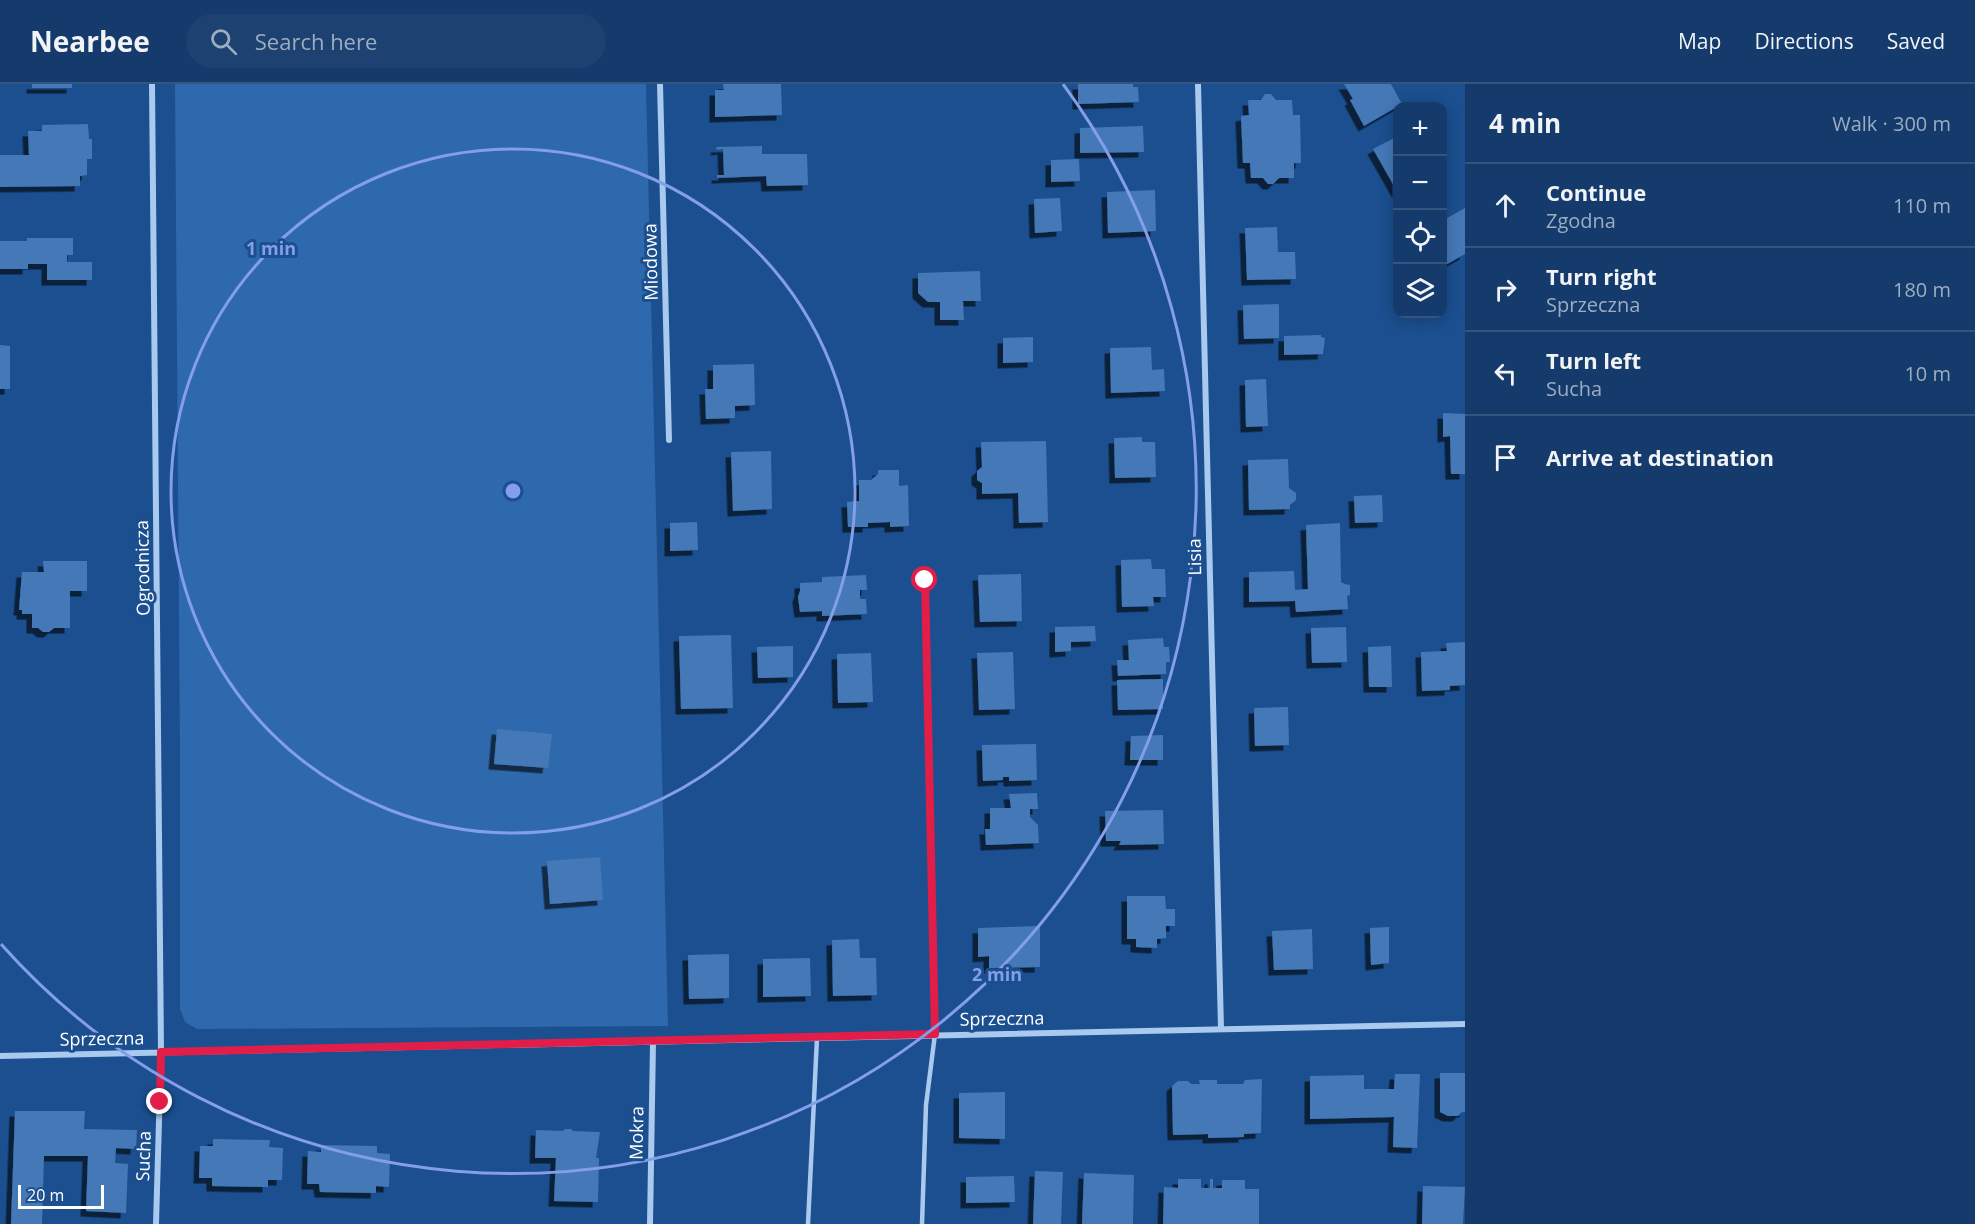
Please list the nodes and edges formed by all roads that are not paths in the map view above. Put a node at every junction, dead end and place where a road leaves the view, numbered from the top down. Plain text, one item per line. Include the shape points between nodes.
1 (152, 84) edge
2 (660, 84) edge
3 (1198, 84) edge
4 (669, 440) dead end
5 (925, 580) dead end
6 (1465, 1024) edge
7 (1221, 1029) junction
8 (935, 1034) junction
9 (816, 1038) junction
10 (653, 1041) junction
11 (161, 1052) junction
12 (0, 1056) edge
13 (156, 1224) edge
14 (650, 1224) edge
15 (808, 1224) edge
16 (922, 1224) edge

1 - 11 street, Ogrodnicza
2 - 4 street, Miodowa
3 - 7 street, Lisia
5 - 8 street
6 - 7 street, Sprzeczna
7 - 8 street, Sprzeczna
8 - 9 street, Sprzeczna
8 - 16 lane via 926,1105
9 - 10 street, Sprzeczna
9 - 15 lane
10 - 11 street, Sprzeczna
10 - 14 street, Mokra
11 - 12 street, Sprzeczna
11 - 13 street, Sucha

